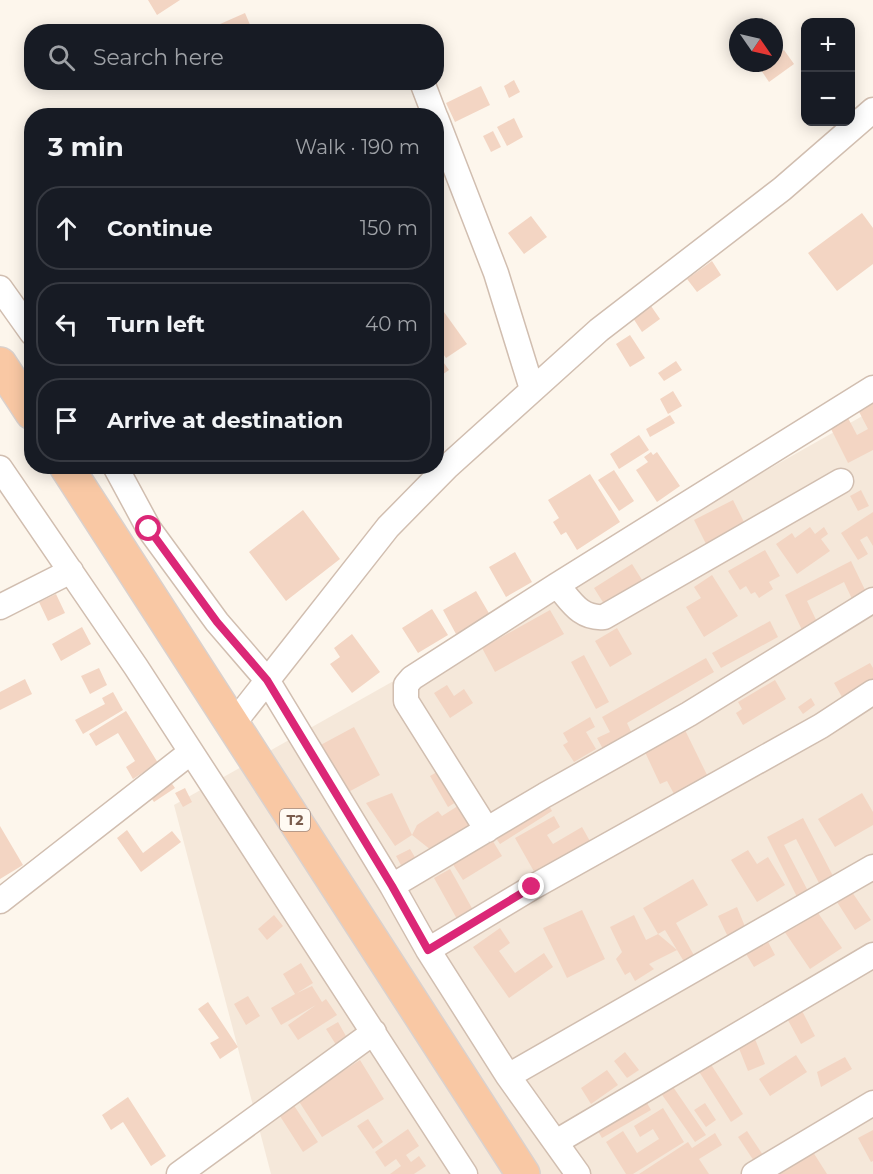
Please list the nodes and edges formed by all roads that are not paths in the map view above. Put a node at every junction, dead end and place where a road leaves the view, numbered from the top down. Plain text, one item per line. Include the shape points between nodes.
1 (425, 90) edge
2 (432, 108) edge
3 (873, 110) edge
4 (444, 138) edge
5 (0, 288) edge
6 (24, 322) edge
7 (0, 364) edge
8 (873, 388) edge
9 (532, 389) junction
10 (24, 401) edge
11 (0, 468) edge
12 (444, 470) edge
13 (71, 474) edge
14 (119, 474) edge
15 (440, 474) edge
16 (841, 481) dead end
17 (71, 571) junction
18 (557, 585) junction
19 (873, 600) edge
20 (0, 607) edge
21 (267, 680) junction
22 (873, 693) edge
23 (233, 724) junction
24 (191, 753) junction
25 (487, 830) junction
26 (873, 867) edge
27 (392, 886) junction
28 (0, 901) edge
29 (428, 950) junction
30 (873, 955) edge
31 (374, 1032) junction
32 (508, 1076) junction
33 (873, 1103) edge
34 (556, 1142) junction
35 (179, 1174) edge
36 (465, 1174) edge
37 (523, 1174) edge
38 (578, 1174) edge
39 (754, 1174) edge

1 - 2 street
3 - 9 street via 782,189 599,330
4 - 9 street via 496,273
5 - 6 street
7 - 10 highway
8 - 18 street
9 - 12 street
11 - 17 street
13 - 23 highway, T2
14 - 21 street via 149,529 217,622
15 - 21 street via 388,528
16 - 18 street via 604,617 592,618 581,612
17 - 20 street
17 - 24 street
18 - 25 street via 406,685 406,700
19 - 25 street via 689,714
21 - 23 street
21 - 27 street
22 - 29 street
23 - 37 highway, T2
24 - 28 street
24 - 31 street
25 - 27 street
26 - 32 street
27 - 29 street
29 - 32 street
30 - 34 street
31 - 35 street
31 - 36 street
32 - 34 street
33 - 39 street
34 - 38 street

